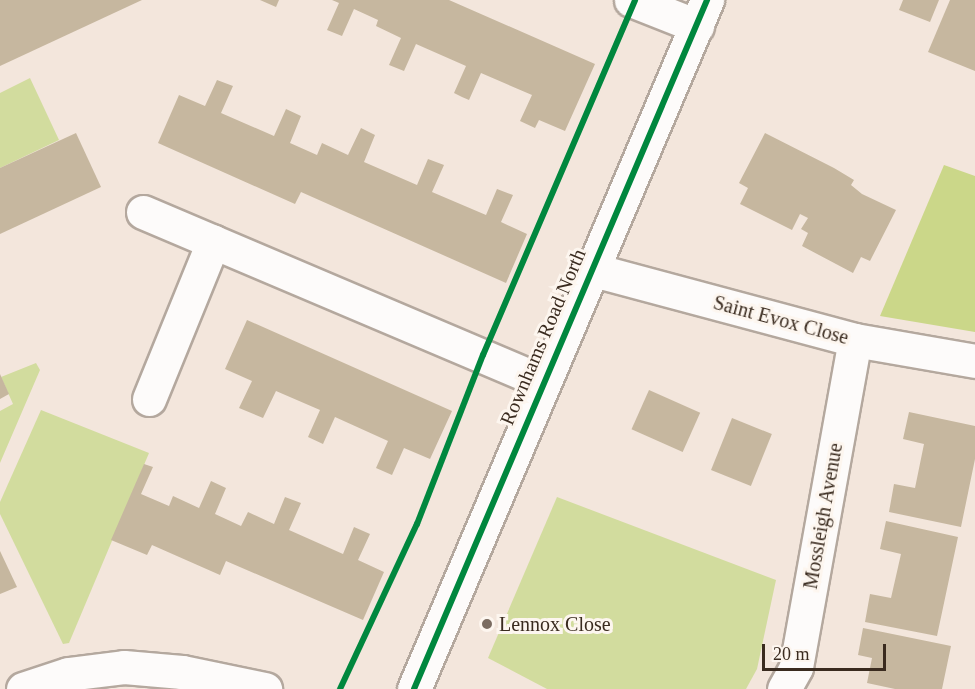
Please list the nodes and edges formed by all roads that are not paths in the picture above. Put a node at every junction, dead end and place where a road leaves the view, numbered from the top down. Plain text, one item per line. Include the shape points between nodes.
1 (631, 0) edge
2 (702, 13) edge
3 (143, 212) dead end
4 (213, 242) junction
5 (590, 269) junction
6 (855, 340) junction
7 (975, 361) edge
8 (542, 381) junction
9 (149, 399) dead end
10 (23, 689) edge
11 (266, 689) edge
12 (414, 689) edge
13 (784, 689) edge

1 - 2 street
2 - 5 street, Rownhams Road North
3 - 4 street
4 - 8 street
4 - 9 street
5 - 6 street, Saint Evox Close
5 - 8 street, Rownhams Road North
6 - 7 street, Saint Evox Close
6 - 13 street, Mossleigh Avenue via 796,667
8 - 12 street, Rownhams Road North
10 - 11 street via 68,674 124,667 182,672

